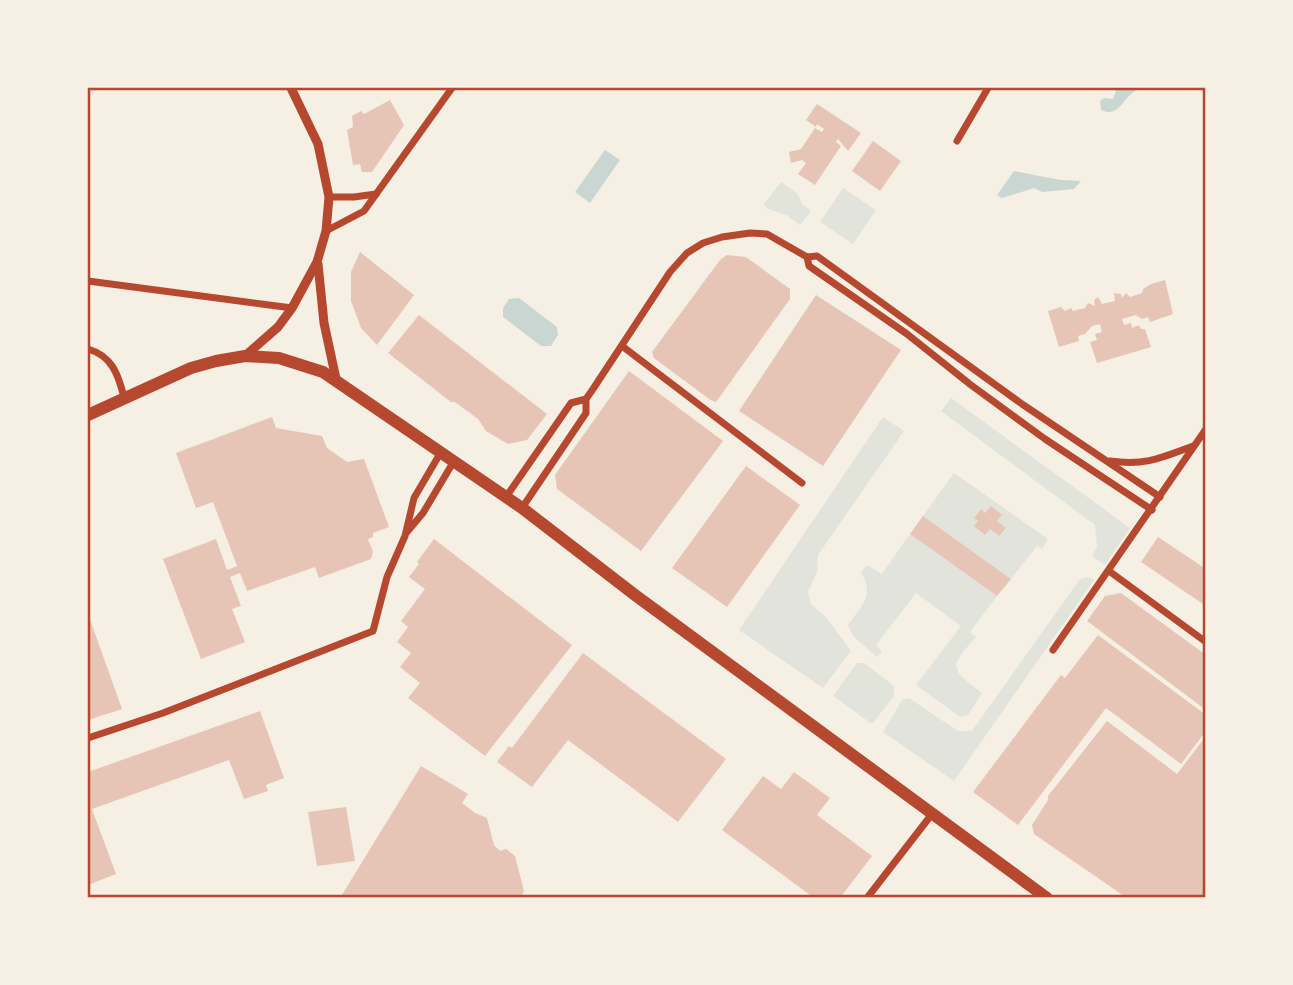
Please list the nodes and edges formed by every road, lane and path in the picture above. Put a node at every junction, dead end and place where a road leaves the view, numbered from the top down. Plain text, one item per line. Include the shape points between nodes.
1 (291, 88) edge
2 (452, 88) edge
3 (988, 88) edge
4 (957, 141) dead end
5 (376, 194) junction
6 (329, 197) junction
7 (326, 230) junction
8 (807, 257) junction
9 (317, 262) junction
10 (88, 281) edge
11 (292, 308) junction
12 (622, 346) junction
13 (88, 349) edge
14 (246, 356) junction
15 (336, 379) junction
16 (124, 397) junction
17 (586, 399) junction
18 (88, 415) edge
19 (1206, 429) edge
20 (1195, 446) junction
21 (441, 452) junction
22 (454, 461) junction
23 (1106, 461) junction
24 (802, 483) dead end
25 (506, 497) junction
26 (1160, 497) junction
27 (522, 508) junction
28 (1152, 510) junction
29 (404, 536) junction
30 (1109, 571) junction
31 (1206, 642) edge
32 (1053, 650) dead end
33 (88, 738) edge
34 (932, 814) junction
35 (867, 898) edge
36 (1047, 898) edge

1 - 6 street via 318,144
2 - 5 street
3 - 4 street
5 - 6 street
5 - 7 street via 364,211
6 - 7 street
7 - 9 street
8 - 12 street via 768,234 703,243 670,272
8 - 23 street via 817,256 845,274
8 - 28 street via 809,266 971,385
9 - 11 street
9 - 15 street
10 - 11 street
11 - 14 street
12 - 17 street
12 - 24 street
13 - 16 street via 105,356 115,368
14 - 15 main road via 284,359
14 - 16 main road via 191,368
15 - 21 main road
16 - 18 main road
17 - 25 street via 571,403
17 - 27 street via 586,413
19 - 20 street
20 - 23 street via 1154,461
20 - 26 street
21 - 22 main road
21 - 29 street via 414,498
22 - 25 main road
22 - 29 street
23 - 26 street
25 - 27 main road
26 - 28 street
27 - 34 main road
28 - 30 street
29 - 33 street via 373,631
30 - 31 street
30 - 32 street
34 - 35 street
34 - 36 main road

